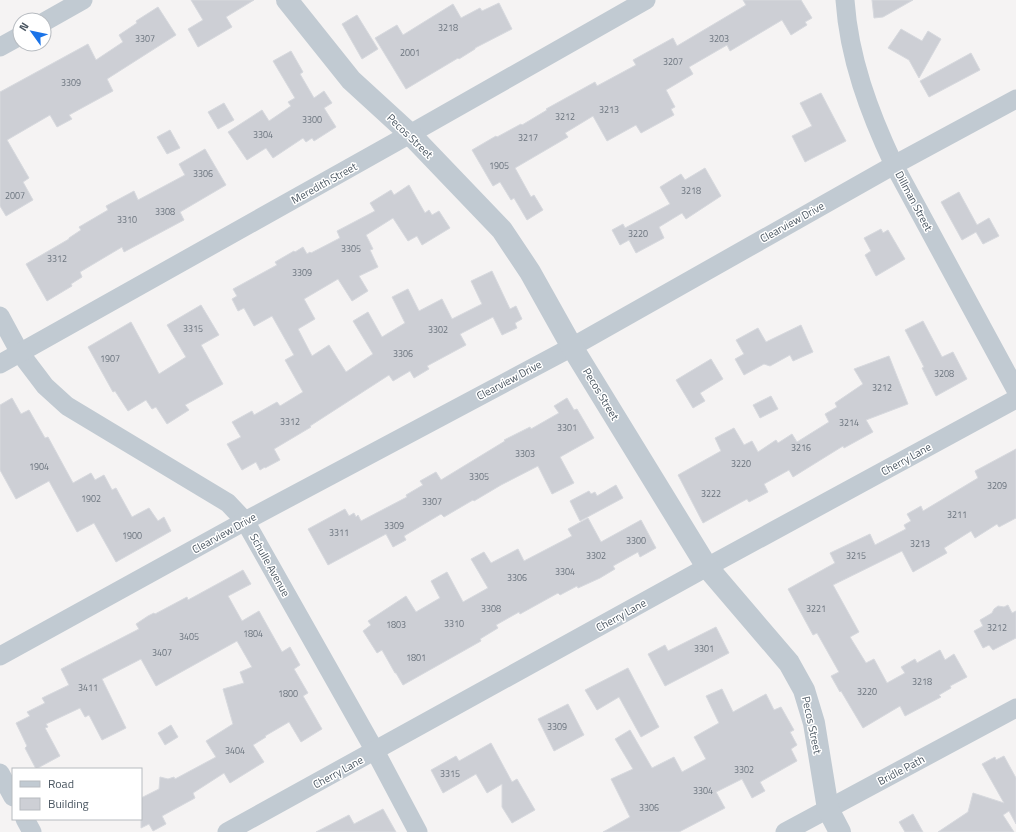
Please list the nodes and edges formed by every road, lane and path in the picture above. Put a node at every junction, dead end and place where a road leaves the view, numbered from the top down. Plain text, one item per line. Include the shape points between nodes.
1 (83, 0) edge
2 (287, 0) edge
3 (646, 0) edge
4 (845, 0) edge
5 (52, 17) edge
6 (12, 40) edge
7 (0, 47) edge
8 (1016, 99) edge
9 (410, 134) junction
10 (894, 165) junction
11 (0, 316) edge
12 (572, 347) junction
13 (20, 353) junction
14 (0, 364) edge
15 (1016, 390) edge
16 (1016, 399) edge
17 (245, 521) junction
18 (707, 567) junction
19 (0, 656) edge
20 (1016, 708) edge
21 (375, 751) junction
22 (0, 773) edge
23 (12, 795) edge
24 (828, 809) junction
25 (26, 820) edge
26 (32, 832) edge
27 (228, 832) edge
28 (418, 832) edge
29 (785, 832) edge
30 (840, 832) edge

1 - 5 street
2 - 9 street, Pecos Street via 351,80
3 - 9 street, Meredith Street
4 - 10 street, Dillman Street via 851,47 860,83 876,127
6 - 7 street
8 - 10 street, Clearview Drive
9 - 12 street, Pecos Street via 502,230 530,272
9 - 13 street, Meredith Street
10 - 12 street, Clearview Drive
10 - 15 street, Dillman Street
11 - 13 street, Schulle Avenue
12 - 17 street, Clearview Drive
12 - 18 street, Pecos Street
13 - 14 street, Meredith Street
13 - 17 street, Schulle Avenue via 45,386 67,406 228,503
16 - 18 street, Cherry Lane
17 - 19 street, Clearview Drive
17 - 21 street, Schulle Avenue
18 - 21 street, Cherry Lane
18 - 24 street, Pecos Street via 789,663 804,690 814,723
20 - 24 street, Bridle Path
21 - 27 street, Cherry Lane
21 - 28 street, Schulle Avenue
22 - 23 street
24 - 29 street, Bridle Path
24 - 30 street, Pecos Street
25 - 26 street

